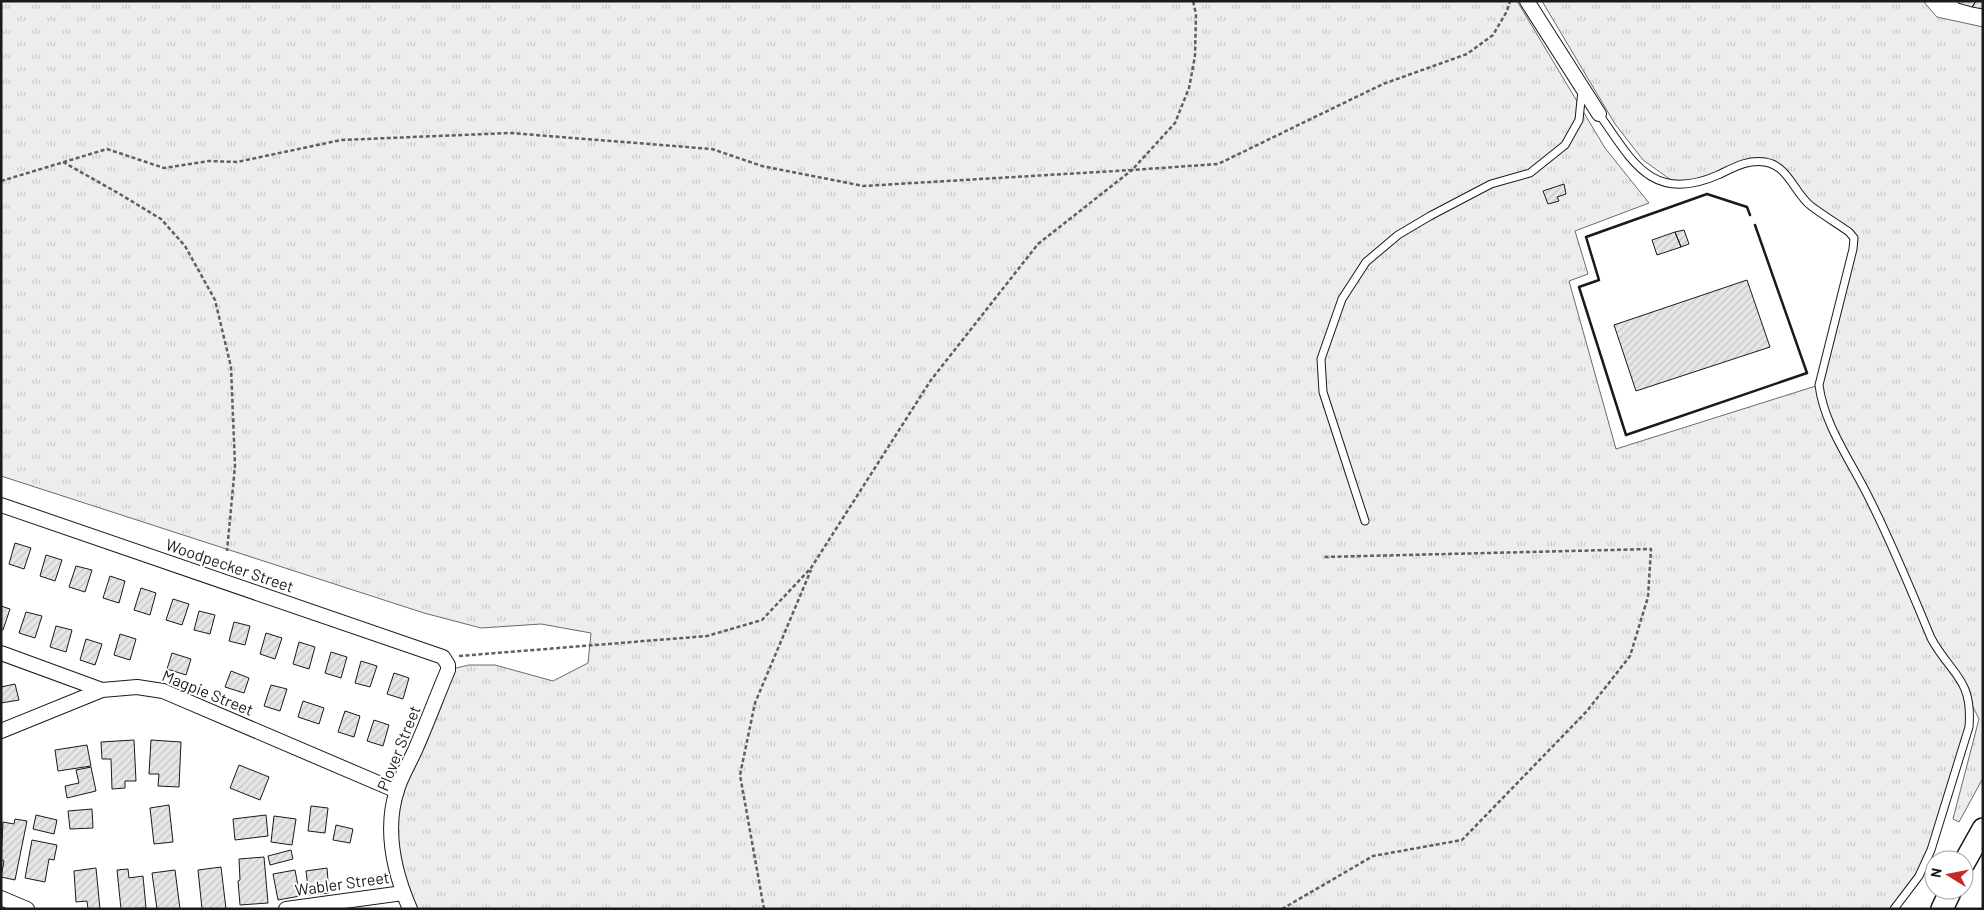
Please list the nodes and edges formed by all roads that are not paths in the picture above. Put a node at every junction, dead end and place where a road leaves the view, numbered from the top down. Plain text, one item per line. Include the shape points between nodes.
1 (1528, 1) edge
2 (1582, 90) junction
3 (1599, 114) joint
4 (1, 505) edge
5 (1365, 521) dead end
6 (1, 653) edge
7 (444, 659) joint
8 (102, 690) junction
9 (1, 731) edge
10 (397, 790) junction
11 (1983, 829) edge
12 (1971, 850) edge
13 (403, 893) junction
14 (1, 898) edge
15 (27, 909) edge
16 (286, 909) edge
17 (410, 909) edge
18 (1894, 909) edge

1 - 2 street
2 - 3 street
2 - 5 lane via 1579,120 1565,145 1530,173 1491,184 1398,235 1366,262 1342,299 1321,359 1323,392
3 - 18 lane via 1634,163 1662,181 1678,185 1696,184 1742,164 1767,162 1782,169 1809,205 1854,238 1819,385 1821,400 1825,416 1888,536 1936,648 1963,682 1970,712 1969,726 1931,850 1919,876
4 - 7 street, Woodpecker Street
6 - 8 street
7 - 10 street, Plover Street via 448,670
8 - 9 street, Magpie Street
8 - 10 street, Magpie Street via 137,687 163,691
10 - 13 street, Plover Street via 390,839
11 - 12 main road
13 - 16 street, Wabler Street
13 - 17 street, Plover Street
14 - 15 street

